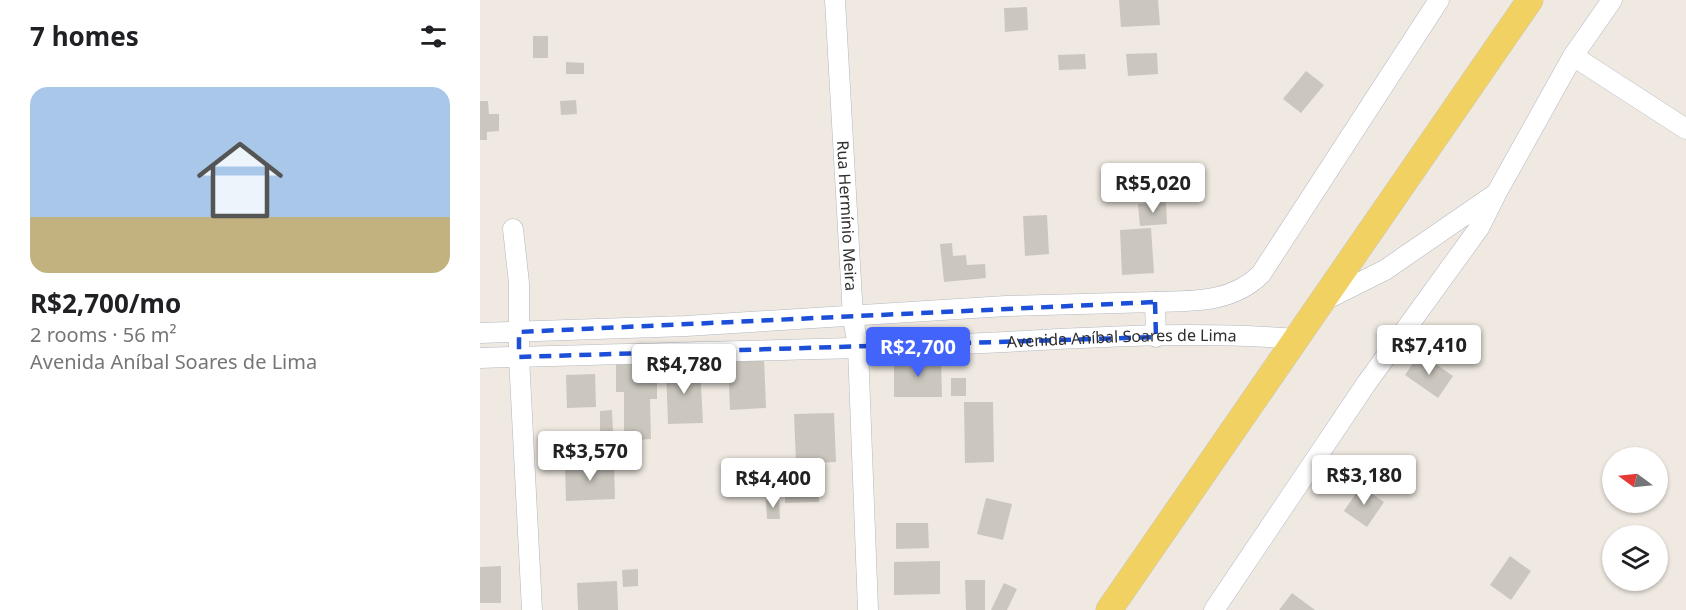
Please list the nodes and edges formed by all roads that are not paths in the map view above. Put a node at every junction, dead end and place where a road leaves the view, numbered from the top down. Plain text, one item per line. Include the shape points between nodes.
1 (835, 0) edge
2 (1439, 0) edge
3 (1530, 0) edge
4 (1612, 0) edge
5 (1573, 56) junction
6 (1686, 129) edge
7 (1496, 194) junction
8 (513, 229) dead end
9 (1155, 302) junction
10 (1321, 303) junction
11 (853, 317) junction
12 (480, 333) edge
13 (519, 333) junction
14 (1156, 337) junction
15 (1295, 339) junction
16 (858, 348) junction
17 (519, 357) junction
18 (480, 358) edge
19 (532, 610) edge
20 (868, 610) edge
21 (1109, 610) edge
22 (1214, 610) edge

1 - 11 street, Rua Hermínio Meira
2 - 9 street via 1261,274 1238,292 1210,300
3 - 10 main road
4 - 5 street
5 - 6 street
5 - 7 street
7 - 10 street via 1386,270
7 - 22 street via 1479,228 1366,384
8 - 13 street
9 - 11 street via 1006,306
9 - 14 street
10 - 15 main road
11 - 13 street
11 - 16 street, Rua Hermínio Meira
12 - 13 street
13 - 17 street
14 - 15 street, Avenida Aníbal Soares de Lima via 1242,335
14 - 16 street, Avenida Aníbal Soares de Lima
15 - 21 main road
16 - 17 street, Avenida Aníbal Soares de Lima
16 - 20 street, Rua Hermínio Meira
17 - 18 street, Avenida Aníbal Soares de Lima
17 - 19 street

